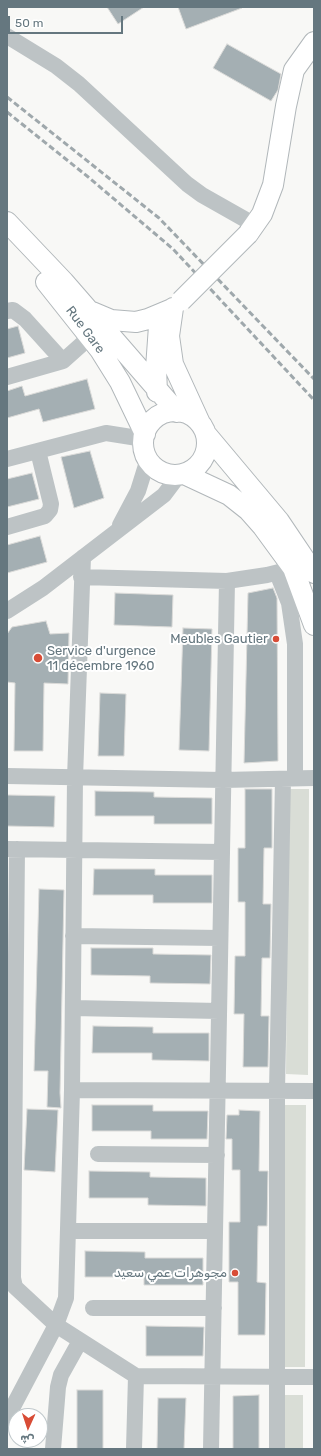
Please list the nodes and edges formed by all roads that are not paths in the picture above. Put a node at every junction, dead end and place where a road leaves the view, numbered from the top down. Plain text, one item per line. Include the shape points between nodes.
1 (7, 36) edge
2 (314, 42) edge
3 (314, 62) edge
4 (290, 89) junction
5 (7, 222) edge
6 (252, 230) junction
7 (7, 239) edge
8 (9, 308) edge
9 (171, 308) junction
10 (89, 310) junction
11 (91, 336) junction
12 (63, 362) junction
13 (7, 377) edge
14 (156, 386) junction
15 (168, 414) junction
16 (203, 428) junction
17 (145, 436) junction
18 (38, 451) junction
19 (7, 459) edge
20 (148, 459) junction
21 (182, 474) junction
22 (7, 527) edge
23 (117, 531) junction
24 (83, 557) junction
25 (285, 571) junction
26 (314, 573) edge
27 (81, 578) junction
28 (228, 581) junction
29 (7, 611) edge
30 (314, 625) edge
31 (7, 776) edge
32 (75, 778) junction
33 (289, 778) junction
34 (314, 778) edge
35 (224, 780) junction
36 (12, 849) edge
37 (75, 850) junction
38 (222, 852) junction
39 (73, 936) junction
40 (220, 938) junction
41 (73, 1008) junction
42 (219, 1011) junction
43 (12, 1013) edge
44 (72, 1090) junction
45 (218, 1091) junction
46 (277, 1091) junction
47 (314, 1091) edge
48 (11, 1095) edge
49 (98, 1154) dead end
50 (216, 1155) junction
51 (10, 1171) edge
52 (68, 1231) junction
53 (215, 1231) junction
54 (93, 1308) dead end
55 (214, 1308) junction
56 (56, 1325) junction
57 (80, 1341) junction
58 (136, 1376) junction
59 (212, 1377) junction
60 (276, 1377) junction
61 (314, 1377) edge
62 (7, 1418) edge
63 (53, 1449) edge
64 (134, 1449) edge
65 (211, 1449) edge
66 (277, 1449) edge

1 - 6 street via 80,84 187,184
2 - 4 main road via 294,70
3 - 4 main road
4 - 6 main road via 273,184 262,214
5 - 10 main road, Rue Gare
6 - 9 main road, bridge
7 - 11 main road, Rue Gare
8 - 12 street via 25,319
9 - 10 main road via 148,319 124,322 111,320
9 - 14 main road via 157,350
9 - 16 main road via 169,336 173,364
10 - 14 main road, Rue Gare
11 - 12 street
11 - 17 main road, Rue Gare via 120,382
12 - 13 street
14 - 15 main road
15 - 16 main road via 190,415
15 - 17 main road via 153,420
16 - 21 main road via 207,444 205,454 194,469
16 - 26 main road via 279,521
17 - 18 street via 106,433
17 - 20 main road via 144,449
18 - 19 street
18 - 22 street via 51,504 50,510 44,516
20 - 21 main road via 161,471
20 - 23 street via 138,491
21 - 23 street via 164,495
21 - 25 main road via 229,495 248,510 263,527
23 - 24 street
24 - 27 street
24 - 29 street via 43,588
25 - 28 street
25 - 30 main road
25 - 33 street via 295,644
27 - 28 street
27 - 32 street
28 - 35 street
31 - 32 street
32 - 35 street
32 - 37 street
33 - 34 street
33 - 35 street
33 - 46 street
35 - 38 street
36 - 37 street
36 - 43 street
37 - 38 street
37 - 39 street
38 - 40 street
39 - 40 street
39 - 41 street
40 - 42 street
41 - 42 street
41 - 44 street
42 - 45 street
43 - 48 street
44 - 45 street
44 - 52 street
45 - 46 street
45 - 50 street
46 - 47 street
46 - 60 street
48 - 51 street
49 - 50 street
50 - 53 street
51 - 56 street via 15,1287
52 - 53 street
52 - 56 street via 66,1298
53 - 55 street
54 - 55 street
55 - 59 street
56 - 57 street
56 - 62 street
57 - 58 street
57 - 63 street via 61,1375
58 - 59 street
58 - 64 street
59 - 60 street
59 - 65 street
60 - 61 street
60 - 66 street

